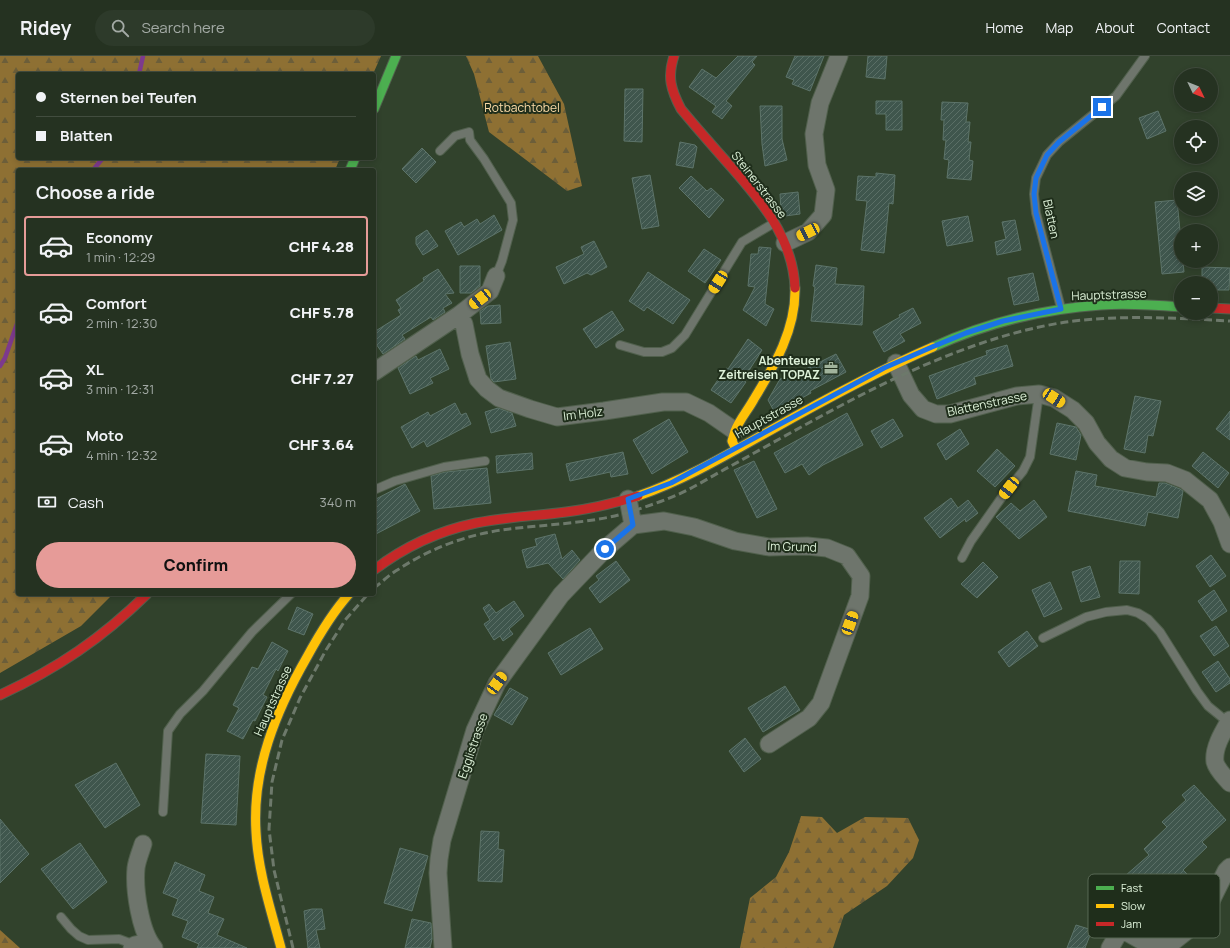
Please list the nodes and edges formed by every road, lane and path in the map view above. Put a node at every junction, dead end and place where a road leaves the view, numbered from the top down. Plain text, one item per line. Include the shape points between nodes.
1 (396, 56) edge
2 (674, 56) edge
3 (839, 56) edge
4 (1145, 56) edge
5 (376, 104) edge
6 (440, 150) dead end
7 (775, 222) junction
8 (785, 243) junction
9 (496, 276) joint
10 (1174, 306) edge
11 (1218, 308) edge
12 (1061, 309) junction
13 (1230, 309) edge
14 (459, 315) junction
15 (620, 345) dead end
16 (896, 362) junction
17 (376, 371) edge
18 (1039, 394) junction
19 (735, 431) junction
20 (736, 449) junction
21 (485, 461) dead end
22 (376, 489) edge
23 (628, 499) junction
24 (633, 525) junction
25 (1230, 544) edge
26 (962, 558) dead end
27 (376, 569) edge
28 (145, 596) edge
29 (289, 596) edge
30 (344, 596) edge
31 (1043, 638) dead end
32 (0, 695) edge
33 (1229, 722) edge
34 (769, 744) dead end
35 (1230, 783) edge
36 (163, 812) dead end
37 (143, 844) dead end
38 (1230, 867) edge
39 (1220, 883) edge
40 (61, 917) dead end
41 (1116, 938) edge
42 (1137, 938) edge
43 (1178, 938) edge
44 (142, 946) edge
45 (281, 948) edge
46 (443, 948) edge
47 (1110, 948) edge

1 - 5 street
2 - 7 street, Steinerstrasse via 669,72 670,84 681,109
3 - 8 street via 820,103 814,134 817,165 826,190 823,215 808,232
4 - 12 lane, Blatten via 1116,96 1059,142 1047,155 1036,178 1036,213
6 - 9 lane via 455,136 469,132 470,140 511,203 513,220
7 - 8 street, Steinerstrasse
7 - 15 lane via 742,242 685,335 672,348 662,352 644,352
8 - 19 street, Steinerstrasse via 793,274 793,313 780,352
9 - 14 street via 490,291
10 - 12 street, Hauptstrasse via 1092,305
11 - 13 street
12 - 16 street, Hauptstrasse via 1003,321
14 - 17 street
14 - 19 street, Im Holz via 464,324 478,379 500,398 557,417 663,402 686,402 709,413
16 - 18 street, Blattenstrasse via 911,395 923,409 936,414 950,414 1017,396
16 - 20 street, Hauptstrasse
18 - 25 street, Blattenstrasse via 1054,398 1073,410 1086,423 1097,443 1111,459 1125,468 1167,473 1185,480 1210,500
18 - 26 lane via 1030,457 971,541
19 - 20 street via 732,442
20 - 23 street, Hauptstrasse via 671,483
21 - 22 lane via 444,467
23 - 24 street
23 - 27 street, Hauptstrasse via 572,511 462,526 417,542
24 - 34 street, Im Grund via 664,521 694,527 735,541 769,547 827,548 847,556 861,576 860,596 821,703 809,718
24 - 46 street, Egglistrasse via 605,549 561,595 497,683 475,730 442,840 439,859
28 - 32 street via 108,631 83,650 57,667
29 - 36 lane via 252,632 168,731
30 - 45 street, Hauptstrasse via 297,673 264,751 255,817 259,855
31 - 33 lane via 1086,617 1127,610 1138,613 1148,618 1160,632 1208,706
33 - 35 street via 1216,749 1215,763
37 - 44 street via 136,867
38 - 39 street
40 - 44 lane via 79,936 88,940 119,939
41 - 47 street
42 - 43 street via 1146,943 1162,944

